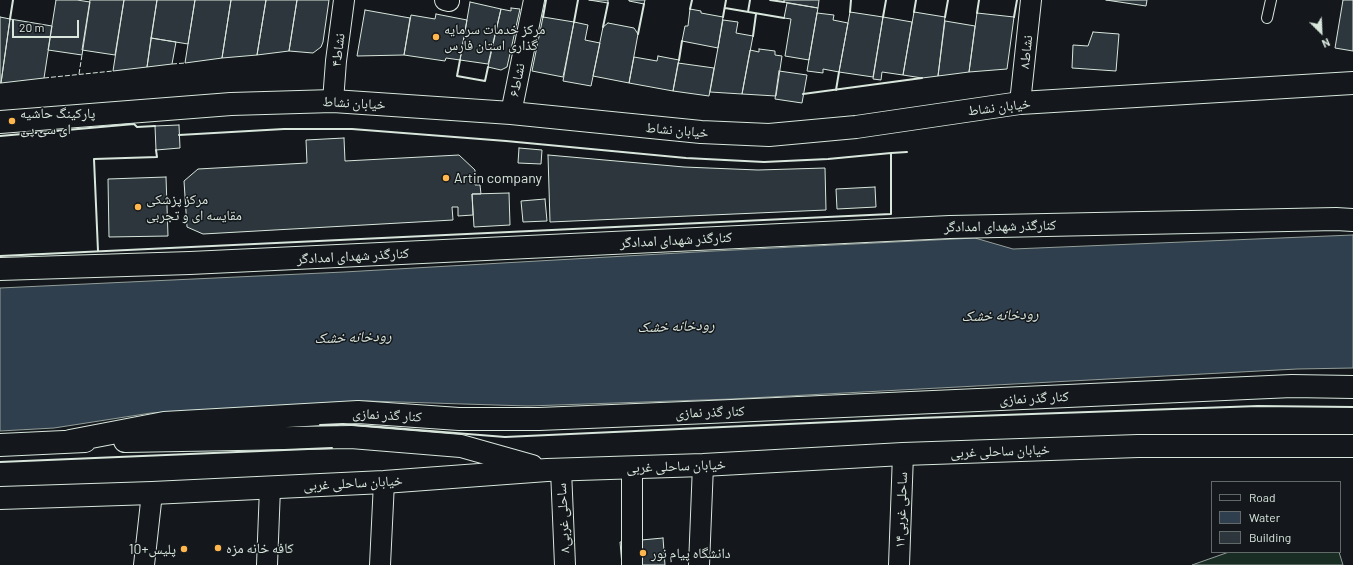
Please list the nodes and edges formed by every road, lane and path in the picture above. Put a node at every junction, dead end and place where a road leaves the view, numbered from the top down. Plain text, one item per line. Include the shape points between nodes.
1 (344, 0) edge
2 (534, 0) edge
3 (1031, 0) edge
4 (1271, 0) edge
5 (1267, 18) dead end
6 (1353, 83) edge
7 (333, 101) junction
8 (1020, 104) junction
9 (511, 113) junction
10 (0, 122) edge
11 (1353, 220) edge
12 (0, 269) edge
13 (1353, 387) edge
14 (70, 442) junction
15 (0, 445) edge
16 (1353, 446) edge
17 (903, 454) junction
18 (704, 465) junction
19 (632, 468) junction
20 (554, 470) junction
21 (384, 482) junction
22 (270, 488) junction
23 (152, 494) junction
24 (0, 498) edge
25 (144, 565) edge
26 (267, 565) edge
27 (380, 565) edge
28 (565, 565) edge
29 (632, 565) edge
30 (700, 565) edge
31 (899, 565) edge

1 - 7 street, نشاط۴
2 - 9 street, نشاط۶
3 - 8 street, نشاط۸
4 - 5 lane
6 - 8 main road, خیابان نشاط
7 - 9 main road, خیابان نشاط
7 - 10 main road, خیابان نشاط via 230,104
8 - 9 main road, خیابان نشاط via 856,127 769,135 700,132
11 - 12 main road, کنارگذر شهدای امدادگر via 950,227 190,263
13 - 14 main road, کنار گذر نمازی via 1284,386 539,419 459,419 358,412 164,422
14 - 15 main road
14 - 20 main road via 351,437 461,446
16 - 17 main road, خیابان ساحلی غربی via 1138,446
17 - 18 main road, خیابان ساحلی غربی
17 - 31 street, ساحلی غربی۱۴
18 - 19 main road, خیابان ساحلی غربی
18 - 30 street
19 - 20 main road, خیابان ساحلی غربی
19 - 29 street
20 - 21 main road, خیابان ساحلی غربی
20 - 28 street, ساحلی غربی۸
21 - 22 main road, خیابان ساحلی غربی
21 - 27 street
22 - 23 main road, خیابان ساحلی غربی
22 - 26 street
23 - 24 main road, خیابان ساحلی غربی
23 - 25 street

